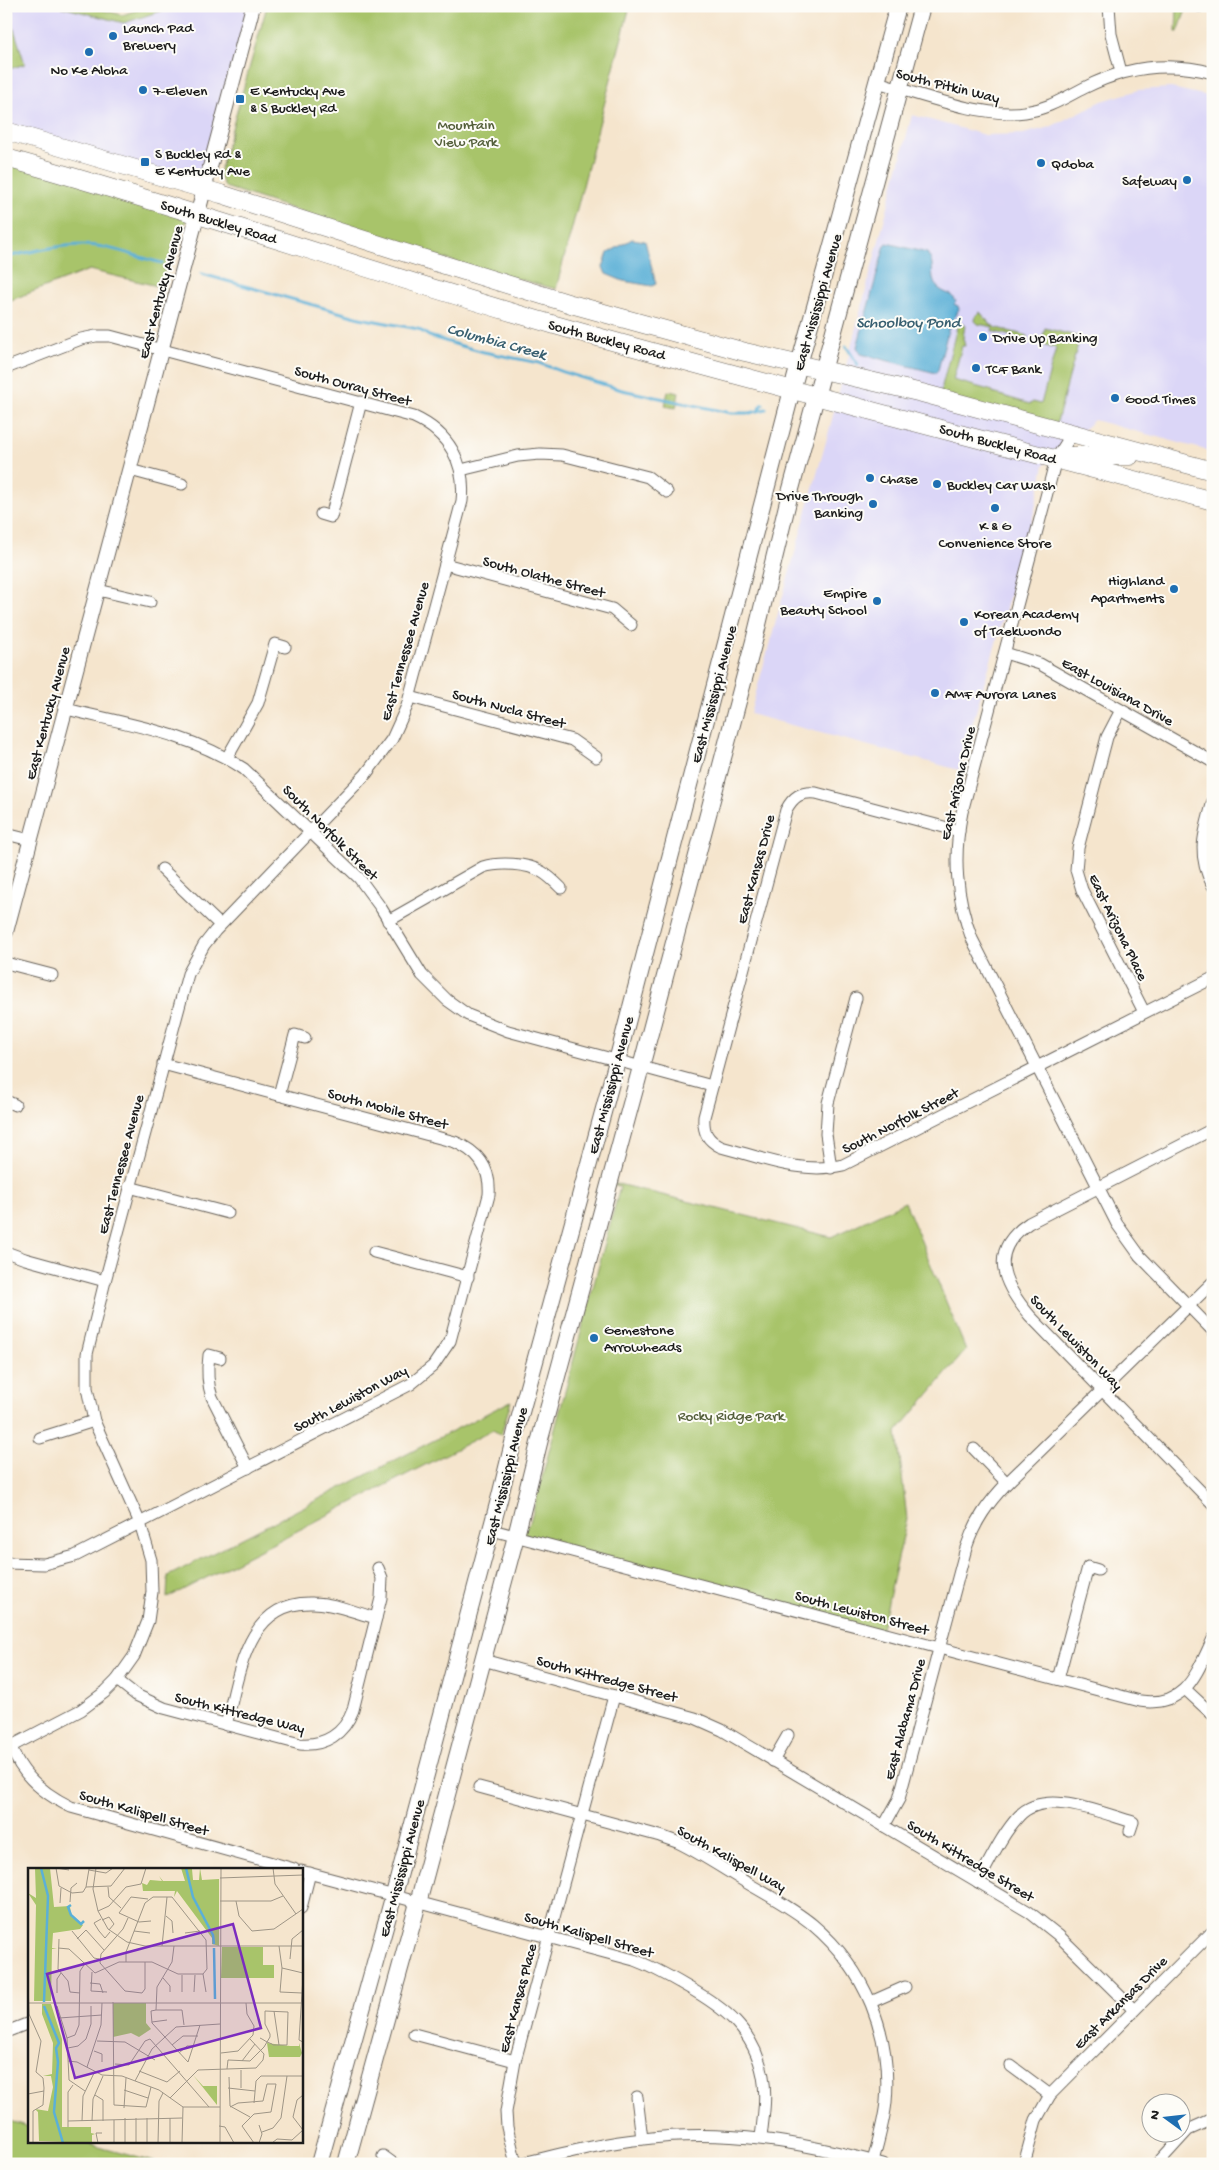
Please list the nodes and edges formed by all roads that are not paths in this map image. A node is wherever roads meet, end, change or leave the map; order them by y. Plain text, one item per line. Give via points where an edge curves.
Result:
1 (252, 6) edge
2 (898, 6) edge
3 (922, 6) edge
4 (1110, 6) edge
5 (1121, 72) junction
6 (1213, 73) edge
7 (877, 82) junction
8 (900, 88) junction
9 (6, 131) edge
10 (6, 158) edge
11 (204, 189) junction
12 (197, 213) junction
13 (162, 349) junction
14 (799, 365) junction
15 (6, 368) edge
16 (824, 370) junction
17 (792, 390) junction
18 (816, 397) junction
19 (361, 402) junction
20 (1064, 432) junction
21 (1157, 456) junction
22 (1056, 459) junction
23 (130, 470) junction
24 (461, 470) junction
25 (1213, 471) edge
26 (182, 484) dead end
27 (667, 492) dead end
28 (1213, 501) edge
29 (321, 514) dead end
30 (445, 564) junction
31 (98, 590) junction
32 (150, 602) dead end
33 (631, 625) dead end
34 (285, 647) dead end
35 (1005, 653) junction
36 (410, 697) junction
37 (66, 708) junction
38 (1121, 710) junction
39 (596, 757) dead end
40 (227, 758) junction
41 (1213, 762) edge
42 (1213, 801) edge
43 (958, 831) junction
44 (310, 832) junction
45 (6, 834) edge
46 (30, 840) junction
47 (162, 869) dead end
48 (1213, 886) edge
49 (561, 888) dead end
50 (388, 921) junction
51 (220, 925) junction
52 (6, 932) edge
53 (6, 963) edge
54 (52, 975) dead end
55 (1213, 978) edge
56 (856, 998) dead end
57 (1144, 1012) junction
58 (305, 1038) dead end
59 (617, 1060) junction
60 (162, 1064) junction
61 (641, 1067) junction
62 (1037, 1067) junction
63 (712, 1086) junction
64 (279, 1095) junction
65 (1213, 1129) edge
66 (483, 1163) joint
67 (831, 1168) junction
68 (130, 1187) junction
69 (1098, 1187) junction
70 (228, 1213) dead end
71 (6, 1252) edge
72 (374, 1252) dead end
73 (468, 1277) junction
74 (104, 1281) junction
75 (1213, 1282) edge
76 (1188, 1306) junction
77 (1213, 1331) edge
78 (220, 1358) dead end
79 (1102, 1390) junction
80 (94, 1421) junction
81 (40, 1438) dead end
82 (974, 1449) dead end
83 (248, 1468) junction
84 (1007, 1483) junction
85 (1213, 1504) edge
86 (140, 1523) junction
87 (492, 1530) junction
88 (516, 1536) junction
89 (6, 1563) edge
90 (378, 1568) dead end
91 (1098, 1570) dead end
92 (376, 1618) junction
93 (1213, 1639) edge
94 (939, 1648) junction
95 (483, 1660) junction
96 (117, 1680) junction
97 (1058, 1680) junction
98 (1185, 1689) junction
99 (614, 1696) junction
100 (1213, 1716) edge
101 (226, 1725) junction
102 (788, 1735) dead end
103 (8, 1748) edge
104 (773, 1761) junction
105 (479, 1787) dead end
106 (582, 1815) junction
107 (884, 1826) junction
108 (1130, 1831) dead end
109 (290, 1868) edge
110 (306, 1872) edge
111 (978, 1882) junction
112 (394, 1896) junction
113 (302, 1901) edge
114 (418, 1903) junction
115 (1211, 1937) edge
116 (549, 1938) junction
117 (905, 1987) dead end
118 (871, 2002) junction
119 (1134, 2010) junction
120 (28, 2023) edge
121 (6, 2032) edge
122 (414, 2034) dead end
123 (515, 2061) junction
124 (1012, 2066) dead end
125 (1050, 2095) junction
126 (637, 2096) dead end
127 (1213, 2119) edge
128 (761, 2138) junction
129 (642, 2139) junction
130 (382, 2156) dead end
131 (878, 2162) edge
132 (319, 2164) edge
133 (346, 2164) edge
134 (394, 2164) edge
135 (516, 2164) edge
136 (520, 2164) edge
137 (1024, 2164) edge
138 (1157, 2164) edge

1 - 11 street, East Kentucky Avenue
2 - 7 main road, East Mississippi Avenue
3 - 8 main road, East Mississippi Avenue
4 - 5 street via 1111,34
5 - 6 street, South Pitkin Way via 1171,66
5 - 8 street, South Pitkin Way via 1102,78 1046,108 1026,112 991,112
7 - 8 street, South Pitkin Way
7 - 14 main road, East Mississippi Avenue
8 - 16 main road, East Mississippi Avenue
9 - 11 main road, South Buckley Road
10 - 12 main road, South Buckley Road
11 - 12 street, East Kentucky Avenue
11 - 14 main road, South Buckley Road via 571,304
12 - 13 street, East Kentucky Avenue
12 - 17 main road, South Buckley Road via 536,319
13 - 15 street, South Ouray Street via 116,337 96,336
13 - 19 street, South Ouray Street
13 - 23 street, East Kentucky Avenue
14 - 16 main road, South Buckley Road
14 - 17 main road, East Mississippi Avenue
16 - 18 main road, East Mississippi Avenue
16 - 20 main road, South Buckley Road
17 - 18 main road, South Buckley Road
17 - 59 main road, East Mississippi Avenue
18 - 22 main road, South Buckley Road
18 - 61 main road, East Mississippi Avenue
19 - 24 street, South Ouray Street via 425,422 444,437
19 - 29 street via 331,516
20 - 21 main road, South Buckley Road
20 - 22 street, East Arizona Drive
20 - 22 street, East Arizona Drive
21 - 22 main road via 1072,455
21 - 25 main road, South Buckley Road
22 - 28 main road, South Buckley Road
22 - 35 street, East Arizona Drive
23 - 26 street
23 - 31 street, East Kentucky Avenue
24 - 27 street via 518,456 562,455 648,477
24 - 30 street, East Tennessee Avenue via 462,501
30 - 33 street, South Olathe Street via 612,610
30 - 36 street, East Tennessee Avenue
31 - 32 street
31 - 37 street, East Kentucky Avenue
34 - 40 street via 275,644 258,703
35 - 38 street, East Louisiana Drive via 1040,664
35 - 43 street, East Arizona Drive
36 - 39 street, South Nucla Street via 572,740
36 - 44 street, East Tennessee Avenue via 401,723 382,755
37 - 40 street, South Norfolk Street via 188,740
37 - 46 street, East Kentucky Avenue
38 - 41 street, East Louisiana Drive
38 - 57 street, East Arizona Place via 1107,738 1078,848 1076,870 1082,890
40 - 44 street, South Norfolk Street via 261,784
42 - 48 street via 1202,854
43 - 62 street, East Arizona Drive via 957,881 965,921
43 - 63 street, East Kansas Drive via 816,793 804,792 790,801
44 - 50 street, South Norfolk Street via 359,878
44 - 51 street, East Tennessee Avenue
45 - 46 street
46 - 52 street, East Kentucky Avenue
47 - 51 street
49 - 50 street via 541,871 505,863 492,864
50 - 59 street, South Norfolk Street via 422,976 446,1000 468,1015 508,1031
51 - 60 street, East Tennessee Avenue via 188,974
53 - 54 street
55 - 57 street
56 - 67 street via 828,1103 826,1134
57 - 62 street
58 - 64 street via 295,1035
59 - 61 street, South Norfolk Street
59 - 87 main road, East Mississippi Avenue
60 - 64 street, South Mobile Street
60 - 68 street, East Tennessee Avenue
61 - 63 street, South Norfolk Street
61 - 88 main road, East Mississippi Avenue
62 - 67 street, South Norfolk Street via 855,1160
62 - 69 street, East Arizona Drive
63 - 67 street, South Norfolk Street via 703,1127 714,1143 809,1169
64 - 66 street, South Mobile Street via 455,1142 466,1146
65 - 69 street, South Lewiston Way
66 - 73 street, South Lewiston Way via 488,1175 489,1195
68 - 70 street
68 - 74 street, East Tennessee Avenue
69 - 76 street, East Arizona Drive via 1128,1241
69 - 79 street, South Lewiston Way via 1018,1230 1006,1248 1003,1267 1005,1280 1017,1302
71 - 74 street
72 - 73 street
73 - 83 street, South Lewiston Way via 450,1341 423,1376
74 - 80 street, East Tennessee Avenue via 87,1354 87,1388
75 - 76 street, East Alabama Drive
76 - 77 street, East Arizona Drive
76 - 79 street, East Alabama Drive
78 - 83 street via 209,1355 209,1387
79 - 84 street, East Alabama Drive
79 - 85 street, South Lewiston Way
80 - 81 street
80 - 86 street, East Tennessee Avenue
82 - 84 street
83 - 86 street, South Lewiston Way
84 - 94 street, East Alabama Drive via 989,1502 972,1530
86 - 89 street via 63,1560 31,1565
86 - 96 street, East Tennessee Avenue via 153,1575 151,1606 141,1643
87 - 88 street, South Lewiston Street
87 - 112 main road, East Mississippi Avenue
88 - 94 street, South Lewiston Street
88 - 95 main road, East Mississippi Avenue
90 - 92 street, South Kittredge Way via 382,1587
91 - 97 street via 1088,1567
92 - 101 street via 313,1603 286,1607 268,1617 248,1645
92 - 101 street, South Kittredge Way via 350,1716 330,1738 309,1745 300,1744
93 - 98 street
94 - 97 street, South Lewiston Street
94 - 107 street, East Alabama Drive via 899,1799
95 - 99 street, South Kittredge Street
95 - 114 main road, East Mississippi Avenue
96 - 101 street, South Kittredge Way via 148,1702
96 - 103 street, East Tennessee Avenue via 81,1710
97 - 98 street, South Lewiston Street via 1152,1703 1173,1698
98 - 100 street
99 - 104 street, South Kittredge Street via 709,1724
99 - 106 street, East Kansas Place
102 - 104 street
103 - 109 street, South Kalispell Street via 44,1792 71,1807
104 - 107 street, South Kittredge Street
105 - 106 street, South Kalispell Way
106 - 116 street, East Kansas Place
106 - 118 street, South Kalispell Way via 677,1842 795,1911 841,1953
107 - 111 street, South Kittredge Street
108 - 111 street via 1133,1822 1056,1802 1032,1801 1012,1825
110 - 112 street, South Kalispell Street
110 - 113 street
111 - 119 street, South Kittredge Street via 1046,1924
112 - 114 street, South Kalispell Street
112 - 132 main road, East Mississippi Avenue
114 - 116 street, South Kalispell Street
114 - 133 main road, East Mississippi Avenue
115 - 119 street, East Arkansas Drive
116 - 123 street, East Kansas Place
116 - 128 street, South Kalispell Street via 651,1966 731,2016 752,2045 763,2077 765,2094
117 - 118 street
118 - 131 street, South Kalispell Way via 883,2040 887,2082
119 - 125 street, East Arkansas Drive
120 - 121 street
122 - 123 street
123 - 135 street, East Kansas Place via 506,2112
124 - 125 street
125 - 137 street, East Arkansas Drive via 1036,2120
126 - 129 street
127 - 138 street via 1188,2130
128 - 129 street via 697,2135
128 - 131 street
129 - 136 street
130 - 134 street

